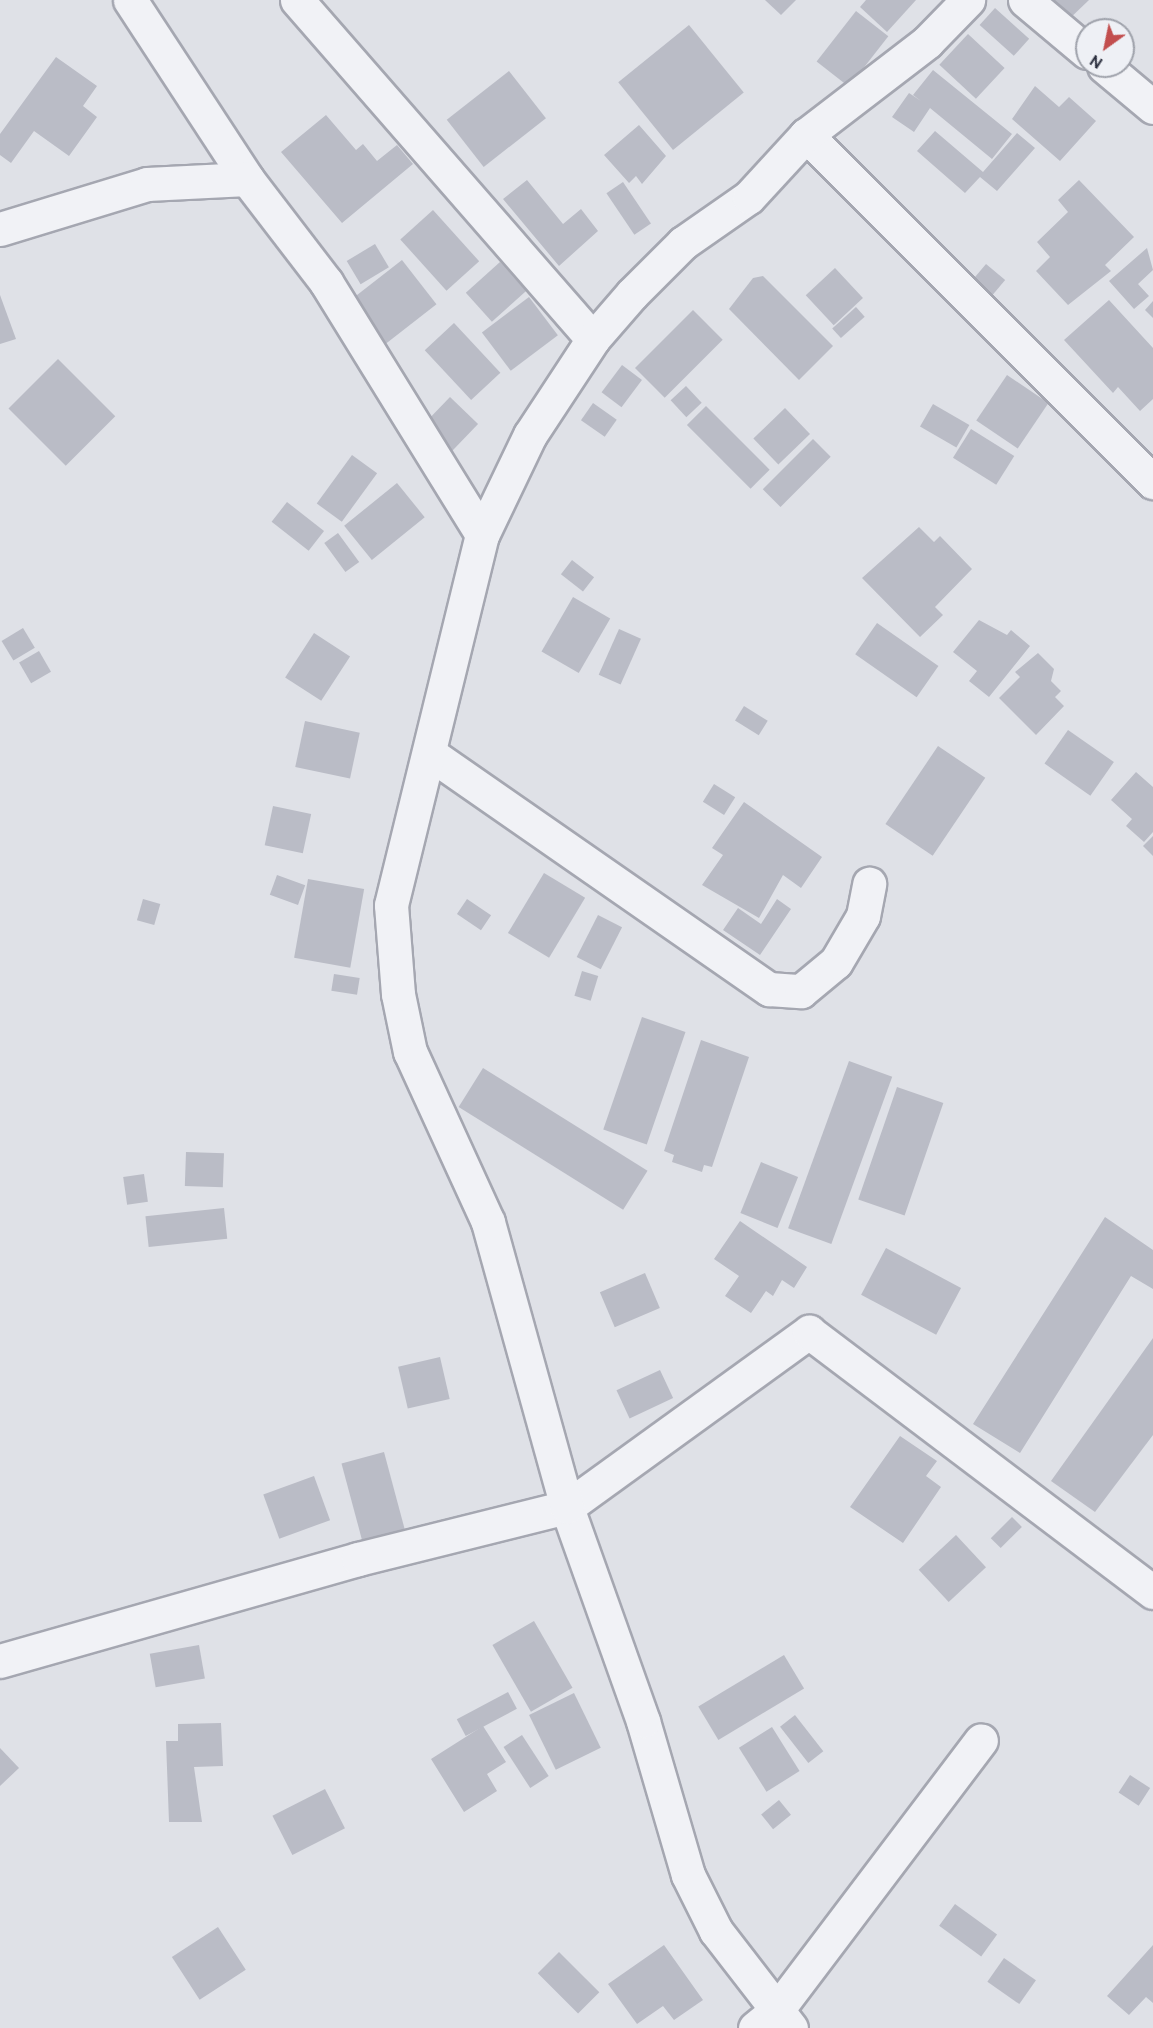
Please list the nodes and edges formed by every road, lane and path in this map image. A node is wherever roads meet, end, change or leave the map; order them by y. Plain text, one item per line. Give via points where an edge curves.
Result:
1 (130, 0) edge
2 (297, 0) edge
3 (968, 0) edge
4 (1025, 0) edge
5 (1075, 42) edge
6 (1118, 78) edge
7 (1153, 107) edge
8 (806, 135) junction
9 (247, 179) junction
10 (0, 229) edge
11 (593, 339) junction
12 (1153, 482) edge
13 (482, 535) junction
14 (429, 753) junction
15 (869, 884) dead end
16 (567, 1507) junction
17 (1153, 1592) edge
18 (0, 1661) edge
19 (981, 1740) dead end
20 (774, 2022) edge

1 - 9 street
2 - 11 street
3 - 8 street via 927,42
4 - 5 street
6 - 7 street
8 - 11 street via 749,197 684,243
8 - 12 street
9 - 10 street via 147,184
9 - 13 street via 326,282
11 - 13 street via 530,435
13 - 14 street
14 - 15 street via 769,990 801,991 836,962 863,916
14 - 16 street via 391,905 398,994 410,1052 488,1222
16 - 17 street via 809,1332
16 - 18 street via 358,1559
16 - 20 street via 643,1721 688,1875 716,1931
19 - 20 street

